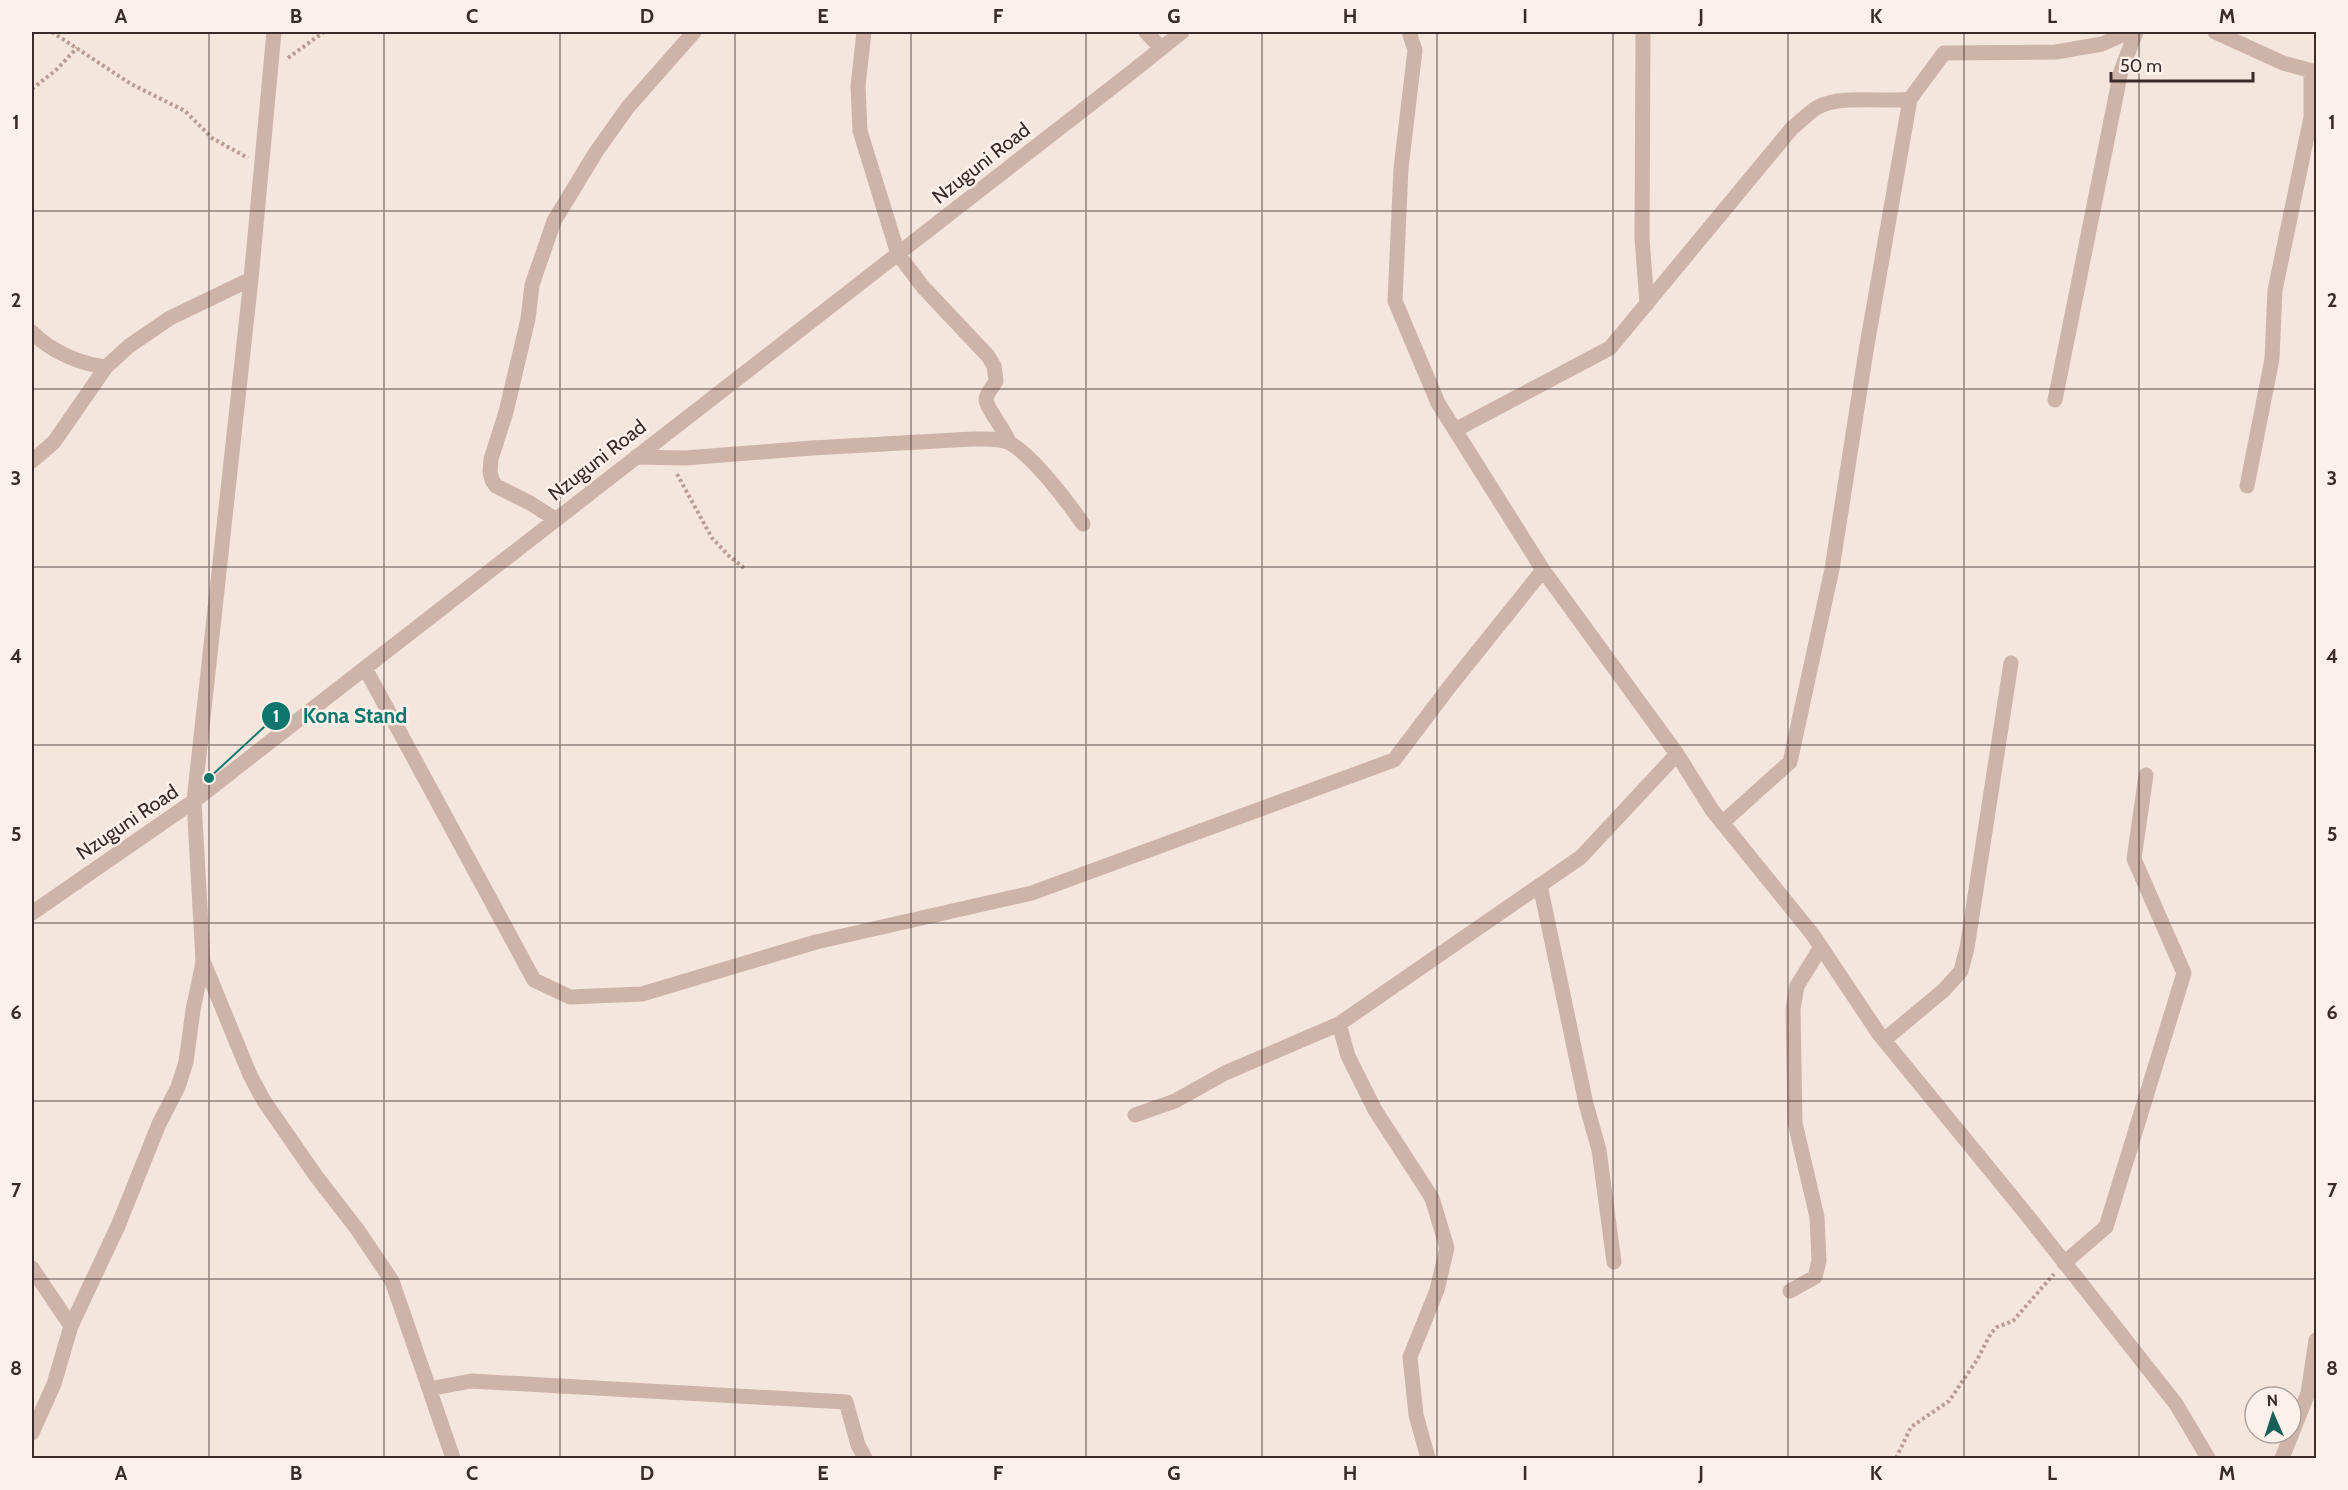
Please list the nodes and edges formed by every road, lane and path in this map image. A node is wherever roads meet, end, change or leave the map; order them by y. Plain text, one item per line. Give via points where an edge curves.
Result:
1 (52, 32) edge
2 (274, 32) edge
3 (324, 32) edge
4 (694, 32) edge
5 (864, 32) edge
6 (1146, 32) edge
7 (1182, 32) edge
8 (1409, 32) edge
9 (1643, 32) edge
10 (2129, 32) edge
11 (2136, 32) edge
12 (2215, 32) edge
13 (76, 48) junction
14 (1161, 48) junction
15 (270, 71) junction
16 (2314, 71) edge
17 (32, 89) edge
18 (1910, 99) junction
19 (262, 165) junction
20 (898, 254) junction
21 (251, 279) junction
22 (1647, 304) junction
23 (32, 332) edge
24 (106, 367) junction
25 (2055, 400) dead end
26 (1455, 430) junction
27 (1009, 442) junction
28 (636, 457) junction
29 (667, 458) junction
30 (32, 461) edge
31 (2247, 486) dead end
32 (555, 519) junction
33 (1083, 524) dead end
34 (744, 568) dead end
35 (1543, 570) junction
36 (2011, 663) dead end
37 (365, 668) junction
38 (1677, 754) junction
39 (2146, 775) dead end
40 (194, 801) junction
41 (1722, 823) junction
42 (1540, 885) junction
43 (32, 913) edge
44 (1821, 947) junction
45 (203, 961) junction
46 (1339, 1024) junction
47 (1884, 1040) junction
48 (1135, 1115) dead end
49 (1614, 1262) dead end
50 (2064, 1263) junction
51 (32, 1268) edge
52 (1790, 1291) dead end
53 (71, 1326) junction
54 (2316, 1340) edge
55 (429, 1389) junction
56 (32, 1433) edge
57 (453, 1458) edge
58 (865, 1458) edge
59 (1428, 1458) edge
60 (1896, 1458) edge
61 (2208, 1458) edge
62 (2282, 1458) edge

1 - 13 path
2 - 15 street
3 - 15 path
4 - 32 street via 628,107 596,152 554,221 532,285 528,319 490,472 496,486
5 - 20 street via 858,86 860,131
6 - 14 street
7 - 14 street, Nzuguni Road
8 - 26 street via 1415,50 1401,168 1395,301 1438,403
9 - 22 street via 1641,238
10 - 18 street via 2102,44 2056,51 1944,53
11 - 25 street via 2121,71
12 - 16 street via 2283,63
13 - 17 path
13 - 19 path via 131,84 185,111 212,138
14 - 20 street, Nzuguni Road
15 - 19 street
16 - 31 street via 2311,117 2274,290 2272,360
18 - 22 street via 1838,101 1818,107 1792,128
18 - 41 street via 1832,569 1790,762
19 - 21 street
20 - 27 street via 994,366 996,381 986,401
20 - 28 street, Nzuguni Road
21 - 24 street via 170,318
21 - 40 street
22 - 26 street via 1610,348
23 - 24 street via 73,358
24 - 30 street via 54,442
26 - 35 street
27 - 29 street via 973,439
27 - 33 street via 1038,468
28 - 29 street
28 - 32 street, Nzuguni Road
29 - 34 path via 712,538
32 - 37 street, Nzuguni Road
35 - 37 street via 1394,760 1032,893 816,942 642,994 570,997 534,980
35 - 38 street
36 - 47 street via 1961,971
37 - 40 street, Nzuguni Road
38 - 41 street
38 - 42 street via 1581,857
39 - 50 street via 2134,859 2184,973 2106,1227
40 - 43 street, Nzuguni Road
40 - 45 street
41 - 44 street
42 - 46 street
42 - 49 street via 1599,1150
44 - 47 street
44 - 52 street via 1797,986 1793,1009 1796,1123 1817,1217 1819,1261 1815,1277
45 - 53 street via 178,1087
45 - 55 street via 264,1101 392,1281
46 - 48 street via 1225,1073 1175,1101
46 - 59 street via 1348,1056 1375,1110 1432,1198 1447,1248 1437,1290 1410,1357 1416,1415
47 - 50 street
50 - 60 path via 2013,1321 1991,1333 1949,1401 1911,1427
50 - 61 street via 2176,1404
51 - 53 street
53 - 56 street via 54,1384
54 - 62 street via 2308,1393
55 - 57 street
55 - 58 street via 471,1381 846,1402

